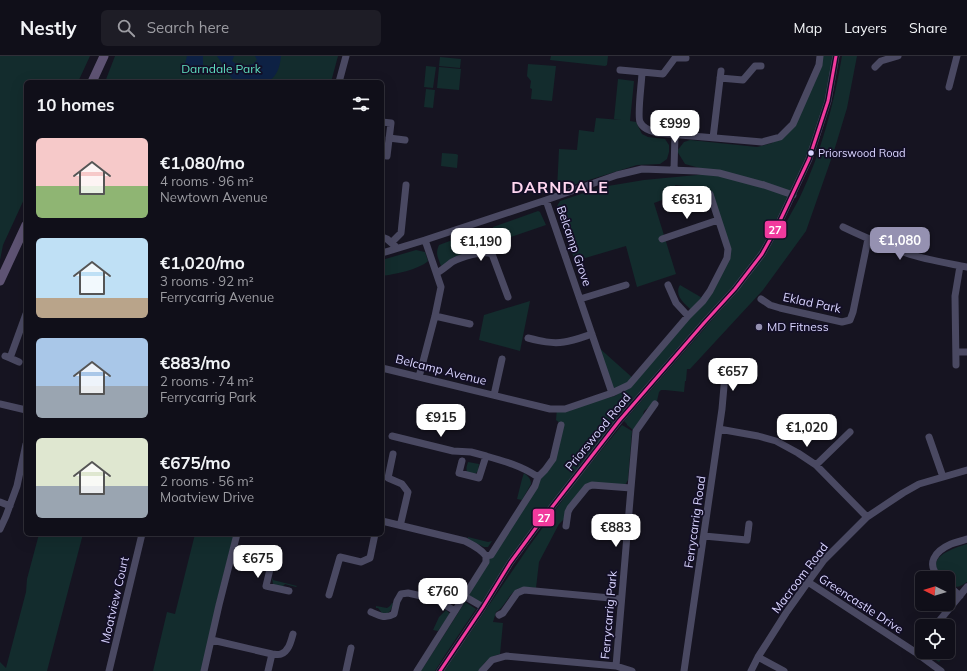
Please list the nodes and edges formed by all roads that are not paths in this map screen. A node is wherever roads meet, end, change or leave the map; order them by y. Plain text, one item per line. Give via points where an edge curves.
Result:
1 (104, 56) edge
2 (346, 56) edge
3 (820, 56) edge
4 (836, 56) edge
5 (898, 56) edge
6 (957, 56) edge
7 (686, 58) dead end
8 (761, 66) dead end
9 (875, 67) dead end
10 (620, 70) dead end
11 (642, 72) junction
12 (93, 80) edge
13 (340, 80) edge
14 (949, 87) dead end
15 (384, 122) edge
16 (675, 134) junction
17 (389, 138) junction
18 (714, 138) junction
19 (405, 140) dead end
20 (384, 155) edge
21 (674, 170) junction
22 (406, 185) dead end
23 (710, 194) dead end
24 (793, 195) junction
25 (546, 200) junction
26 (718, 220) junction
27 (843, 227) dead end
28 (24, 231) edge
29 (384, 238) edge
30 (662, 239) dead end
31 (868, 239) junction
32 (425, 240) junction
33 (392, 242) junction
34 (397, 249) junction
35 (384, 252) edge
36 (964, 266) edge
37 (437, 273) junction
38 (0, 280) edge
39 (626, 285) dead end
40 (668, 286) dead end
41 (508, 297) dead end
42 (580, 299) junction
43 (761, 299) dead end
44 (435, 316) junction
45 (688, 316) junction
46 (24, 319) edge
47 (470, 324) dead end
48 (592, 334) junction
49 (528, 338) dead end
50 (956, 352) junction
51 (967, 352) edge
52 (502, 359) dead end
53 (19, 362) dead end
54 (956, 365) dead end
55 (384, 368) edge
56 (726, 375) dead end
57 (419, 376) junction
58 (612, 393) junction
59 (494, 395) junction
60 (0, 404) edge
61 (655, 404) dead end
62 (24, 410) edge
63 (561, 425) dead end
64 (719, 429) junction
65 (850, 432) dead end
66 (392, 436) dead end
67 (929, 437) dead end
68 (24, 453) edge
69 (393, 454) dead end
70 (486, 456) junction
71 (462, 461) dead end
72 (816, 465) junction
73 (967, 470) edge
74 (943, 477) junction
75 (538, 478) junction
76 (631, 488) junction
77 (0, 502) edge
78 (10, 506) junction
79 (866, 517) junction
80 (384, 521) edge
81 (749, 524) dead end
82 (399, 525) junction
83 (566, 526) dead end
84 (0, 529) edge
85 (142, 536) edge
86 (238, 536) edge
87 (375, 536) edge
88 (704, 536) junction
89 (967, 539) edge
90 (234, 550) junction
91 (486, 556) junction
92 (934, 571) edge
93 (808, 582) junction
94 (967, 587) edge
95 (955, 591) edge
96 (289, 592) dead end
97 (329, 595) dead end
98 (464, 596) junction
99 (960, 596) junction
100 (621, 599) junction
101 (483, 607) junction
102 (454, 611) junction
103 (370, 612) dead end
104 (499, 615) dead end
105 (941, 619) edge
106 (293, 634) dead end
107 (212, 640) junction
108 (351, 648) dead end
109 (915, 652) edge
110 (272, 654) junction
111 (758, 657) junction
112 (925, 659) edge
113 (616, 666) junction
114 (109, 671) edge
115 (204, 671) edge
116 (268, 671) edge
117 (346, 671) edge
118 (417, 671) edge
119 (440, 671) edge
120 (482, 671) edge
121 (632, 671) edge
122 (684, 671) edge
123 (751, 671) edge
124 (784, 671) edge
125 (941, 671) edge

1 - 12 main road
2 - 13 street
3 - 18 street via 819,65 792,124 780,137 762,142
4 - 24 street, Priorswood Road via 822,121
5 - 9 street via 881,61
6 - 14 street
7 - 11 street via 674,58 663,74
8 - 18 street via 755,66 743,80 720,74
10 - 11 street
11 - 16 street via 640,122 647,130
15 - 17 street via 391,123
16 - 18 street
16 - 21 street
17 - 19 street
17 - 20 street via 387,156
21 - 24 street via 719,173
21 - 25 street via 642,169 617,174
22 - 33 street via 401,232
23 - 26 street, Belcamp Avenue
24 - 101 street, Priorswood Road via 762,254 735,289 619,421 518,552
25 - 32 street
25 - 42 street, Belcamp Grove
26 - 30 street
26 - 45 street, Belcamp Avenue via 728,249 727,258 710,291
27 - 31 street
28 - 38 main road
29 - 33 street
31 - 36 street via 907,254
31 - 43 street, Eklad Park via 850,320 842,322 780,308
32 - 34 street
32 - 37 street
33 - 34 street
34 - 35 street
36 - 50 street via 955,296
37 - 41 street via 454,261 489,252
37 - 44 street via 441,286
39 - 42 street, Belcamp Grove
40 - 45 street via 676,303
42 - 48 street, Belcamp Grove
44 - 47 street
44 - 57 street
45 - 58 street, Belcamp Avenue via 629,385
46 - 53 street via 7,357
48 - 49 street via 564,342
48 - 58 street, Belcamp Grove
50 - 51 street
50 - 54 street
52 - 59 street, Belcamp Avenue
55 - 57 street, Belcamp Avenue
56 - 64 street, Ferrycarrig Road
57 - 59 street, Belcamp Avenue
58 - 59 street, Belcamp Avenue via 564,409 550,409
60 - 62 street
61 - 76 street, Ferrycarrig Park via 636,431
63 - 75 street via 553,459
64 - 72 street via 776,441
64 - 88 street, Ferrycarrig Road
65 - 72 street
66 - 70 street
67 - 74 street
68 - 78 street
69 - 82 street via 388,478 402,484 408,492
70 - 71 street via 479,478 459,473
70 - 75 street via 518,466
72 - 79 street
73 - 74 street, Macroom Road
74 - 79 street, Macroom Road via 919,484
75 - 91 street via 492,552
76 - 83 street via 592,485 588,487 570,508
76 - 100 street, Ferrycarrig Park
77 - 78 street
78 - 84 street
79 - 93 street, Macroom Road via 824,560
80 - 82 street
81 - 88 street via 747,540
82 - 91 street via 465,541
85 - 114 street, Moatview Court
86 - 90 street
87 - 97 street via 370,558 361,562 340,557
88 - 122 street, Ferrycarrig Road
89 - 92 street via 950,544 938,552 933,559
90 - 96 street via 267,558 271,565 266,586
90 - 107 street
91 - 98 street via 486,562
93 - 109 street, Greencastle Drive
93 - 111 street, Macroom Road
94 - 99 street
95 - 99 street
98 - 101 street
98 - 102 street
99 - 105 street
100 - 104 street via 524,590 517,593
100 - 113 street, Ferrycarrig Park
101 - 119 street, Priorswood Road
102 - 103 street via 435,599 408,593 401,594 394,614 389,617
102 - 118 street
106 - 110 street via 286,650 281,654
107 - 110 street
107 - 115 street
108 - 117 street
110 - 116 street
111 - 123 street, Macroom Road
111 - 124 street
112 - 125 street, Greencastle Drive
113 - 120 street via 506,656 492,660
113 - 121 street

